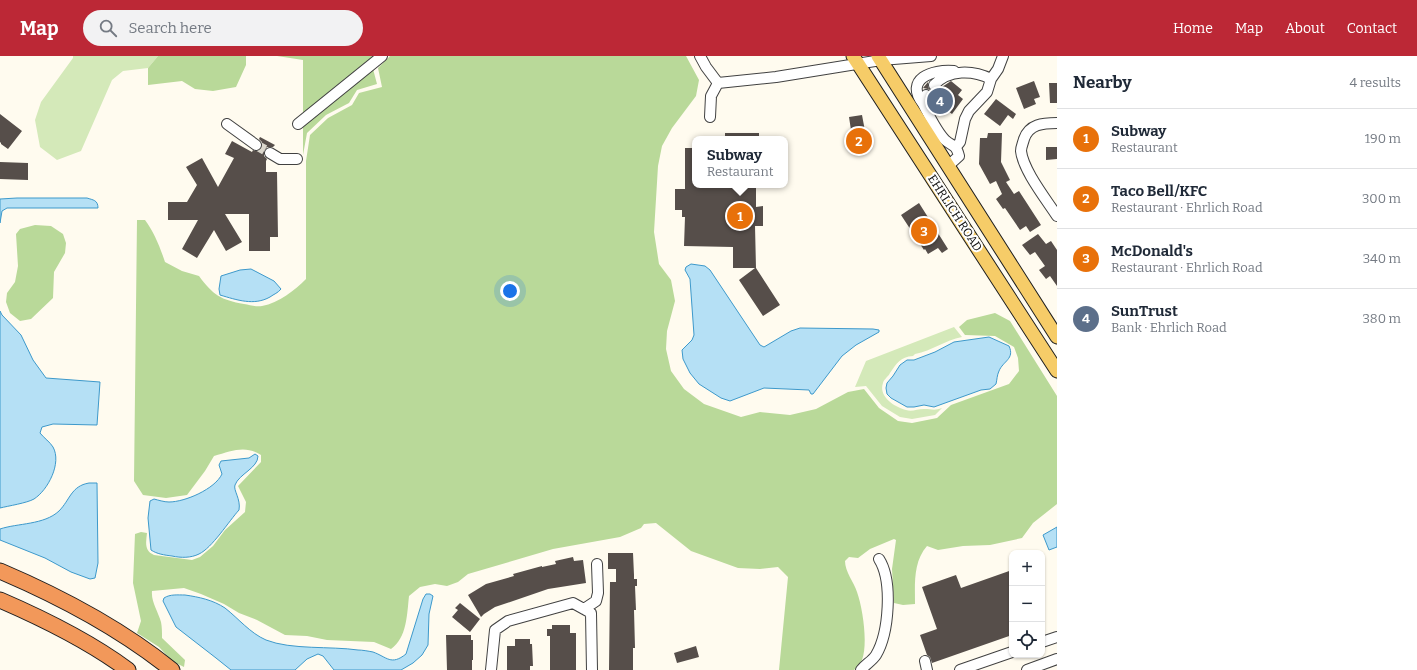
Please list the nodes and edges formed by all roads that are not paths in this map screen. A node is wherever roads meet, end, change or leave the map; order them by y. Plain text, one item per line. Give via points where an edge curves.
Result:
1 (382, 56) edge
2 (700, 56) edge
3 (931, 56) edge
4 (1003, 56) edge
5 (879, 58) edge
6 (855, 60) edge
7 (960, 72) junction
8 (991, 79) junction
9 (937, 82) dead end
10 (718, 83) junction
11 (710, 117) dead end
12 (1057, 123) edge
13 (227, 124) dead end
14 (298, 124) dead end
15 (256, 145) tunnel mouth
16 (956, 147) junction
17 (270, 153) tunnel mouth
18 (297, 159) dead end
19 (948, 166) junction
20 (1057, 216) edge
21 (1057, 337) edge
22 (1057, 371) edge
23 (880, 559) dead end
24 (597, 564) dead end
25 (0, 571) edge
26 (0, 581) edge
27 (0, 600) edge
28 (584, 609) junction
29 (0, 610) edge
30 (1057, 637) edge
31 (1045, 641) edge
32 (1009, 653) edge
33 (1057, 659) edge
34 (1044, 663) edge
35 (112, 670) edge
36 (128, 670) edge
37 (157, 670) edge
38 (172, 670) edge
39 (491, 670) edge
40 (592, 670) edge
41 (861, 670) edge
42 (960, 670) edge
43 (1027, 670) edge

1 - 14 street
2 - 10 street
3 - 5 street
4 - 8 street
5 - 6 street
5 - 19 main road, EHRLICH ROAD
6 - 10 street via 776,77
6 - 22 main road, EHRLICH ROAD
7 - 8 street via 981,74
7 - 9 street
7 - 16 street via 939,70 924,75 918,81 917,88 918,97 924,99 930,116 946,140
8 - 16 street via 987,92 969,111 960,142
10 - 11 street via 711,96
12 - 20 street via 1043,123 1033,127 1025,135 1021,149 1024,164
13 - 15 street
16 - 19 street via 959,156
17 - 18 street via 280,159
19 - 21 main road, EHRLICH ROAD
23 - 41 street via 887,578 886,626 876,653
24 - 28 street via 596,601
25 - 38 highway via 56,596 98,619
26 - 37 highway via 103,633
27 - 36 highway via 70,634
28 - 39 street via 573,603 508,621 495,630
28 - 40 street via 591,613
29 - 35 highway via 59,638
30 - 31 street
32 - 42 street
33 - 34 street
34 - 43 street

